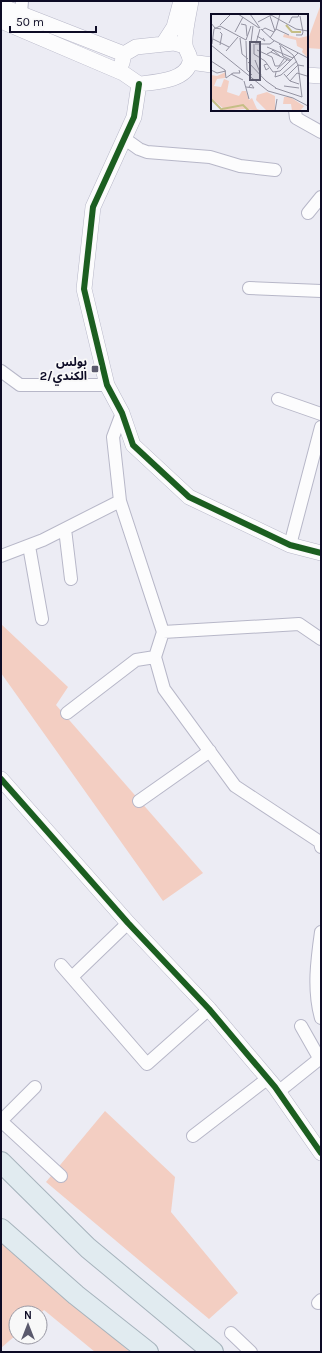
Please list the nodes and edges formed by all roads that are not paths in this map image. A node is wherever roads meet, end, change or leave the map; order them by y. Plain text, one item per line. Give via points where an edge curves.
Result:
1 (181, 1) edge
2 (191, 1) edge
3 (1, 6) edge
4 (22, 7) edge
5 (1, 21) edge
6 (163, 44) junction
7 (185, 46) junction
8 (124, 54) junction
9 (190, 62) junction
10 (211, 65) edge
11 (123, 73) junction
12 (308, 75) edge
13 (321, 76) edge
14 (139, 84) junction
15 (295, 111) edge
16 (321, 132) edge
17 (125, 139) junction
18 (275, 170) dead end
19 (321, 197) edge
20 (308, 213) dead end
21 (249, 288) dead end
22 (321, 291) edge
23 (1, 371) edge
24 (107, 385) junction
25 (278, 399) dead end
26 (122, 413) junction
27 (321, 414) edge
28 (321, 427) edge
29 (120, 501) junction
30 (65, 529) junction
31 (290, 545) junction
32 (29, 546) junction
33 (321, 553) edge
34 (1, 556) edge
35 (72, 579) dead end
36 (42, 619) dead end
37 (163, 632) junction
38 (321, 639) edge
39 (155, 657) junction
40 (66, 713) dead end
41 (210, 751) junction
42 (1, 779) edge
43 (139, 801) dead end
44 (321, 847) edge
45 (128, 923) junction
46 (321, 932) edge
47 (61, 965) dead end
48 (72, 977) junction
49 (209, 1009) junction
50 (321, 1018) edge
51 (300, 1026) dead end
52 (267, 1079) junction
53 (35, 1087) dead end
54 (278, 1092) junction
55 (1, 1121) edge
56 (193, 1136) dead end
57 (321, 1153) edge
58 (1, 1162) edge
59 (61, 1176) dead end
60 (1, 1229) edge
61 (231, 1333) dead end
62 (148, 1352) edge
63 (213, 1352) edge
64 (251, 1352) edge

1 - 6 street via 174,27
2 - 7 street
3 - 4 street
4 - 8 street
5 - 11 street
6 - 7 street
6 - 8 street via 136,47
7 - 9 street via 190,54
8 - 11 street
9 - 10 street
9 - 14 street via 181,74 171,79
11 - 14 street
12 - 13 street
14 - 17 street via 134,117
15 - 16 street via 296,118
17 - 18 street via 147,152 210,157 240,166
17 - 24 street via 93,207 84,289
19 - 20 street
21 - 22 street
23 - 24 street via 20,385
24 - 26 street
25 - 27 street
26 - 29 street via 113,437
26 - 31 street via 134,445 189,497
28 - 31 street
29 - 30 street
29 - 37 street
30 - 32 street
30 - 35 street
31 - 33 street
32 - 34 street
32 - 36 street
37 - 38 street via 299,624
37 - 39 street
39 - 40 street via 136,660
39 - 41 street via 164,689
41 - 43 street
41 - 44 street via 236,786 320,842
42 - 45 street
45 - 48 street
45 - 49 street
46 - 50 street via 317,958 317,1004
47 - 48 street
48 - 49 street via 147,1064
49 - 52 street
51 - 54 street via 318,1060
52 - 54 street
52 - 56 street
53 - 55 street
54 - 57 street
55 - 59 street
58 - 63 highway via 88,1248
60 - 62 highway via 76,1295
61 - 64 street

